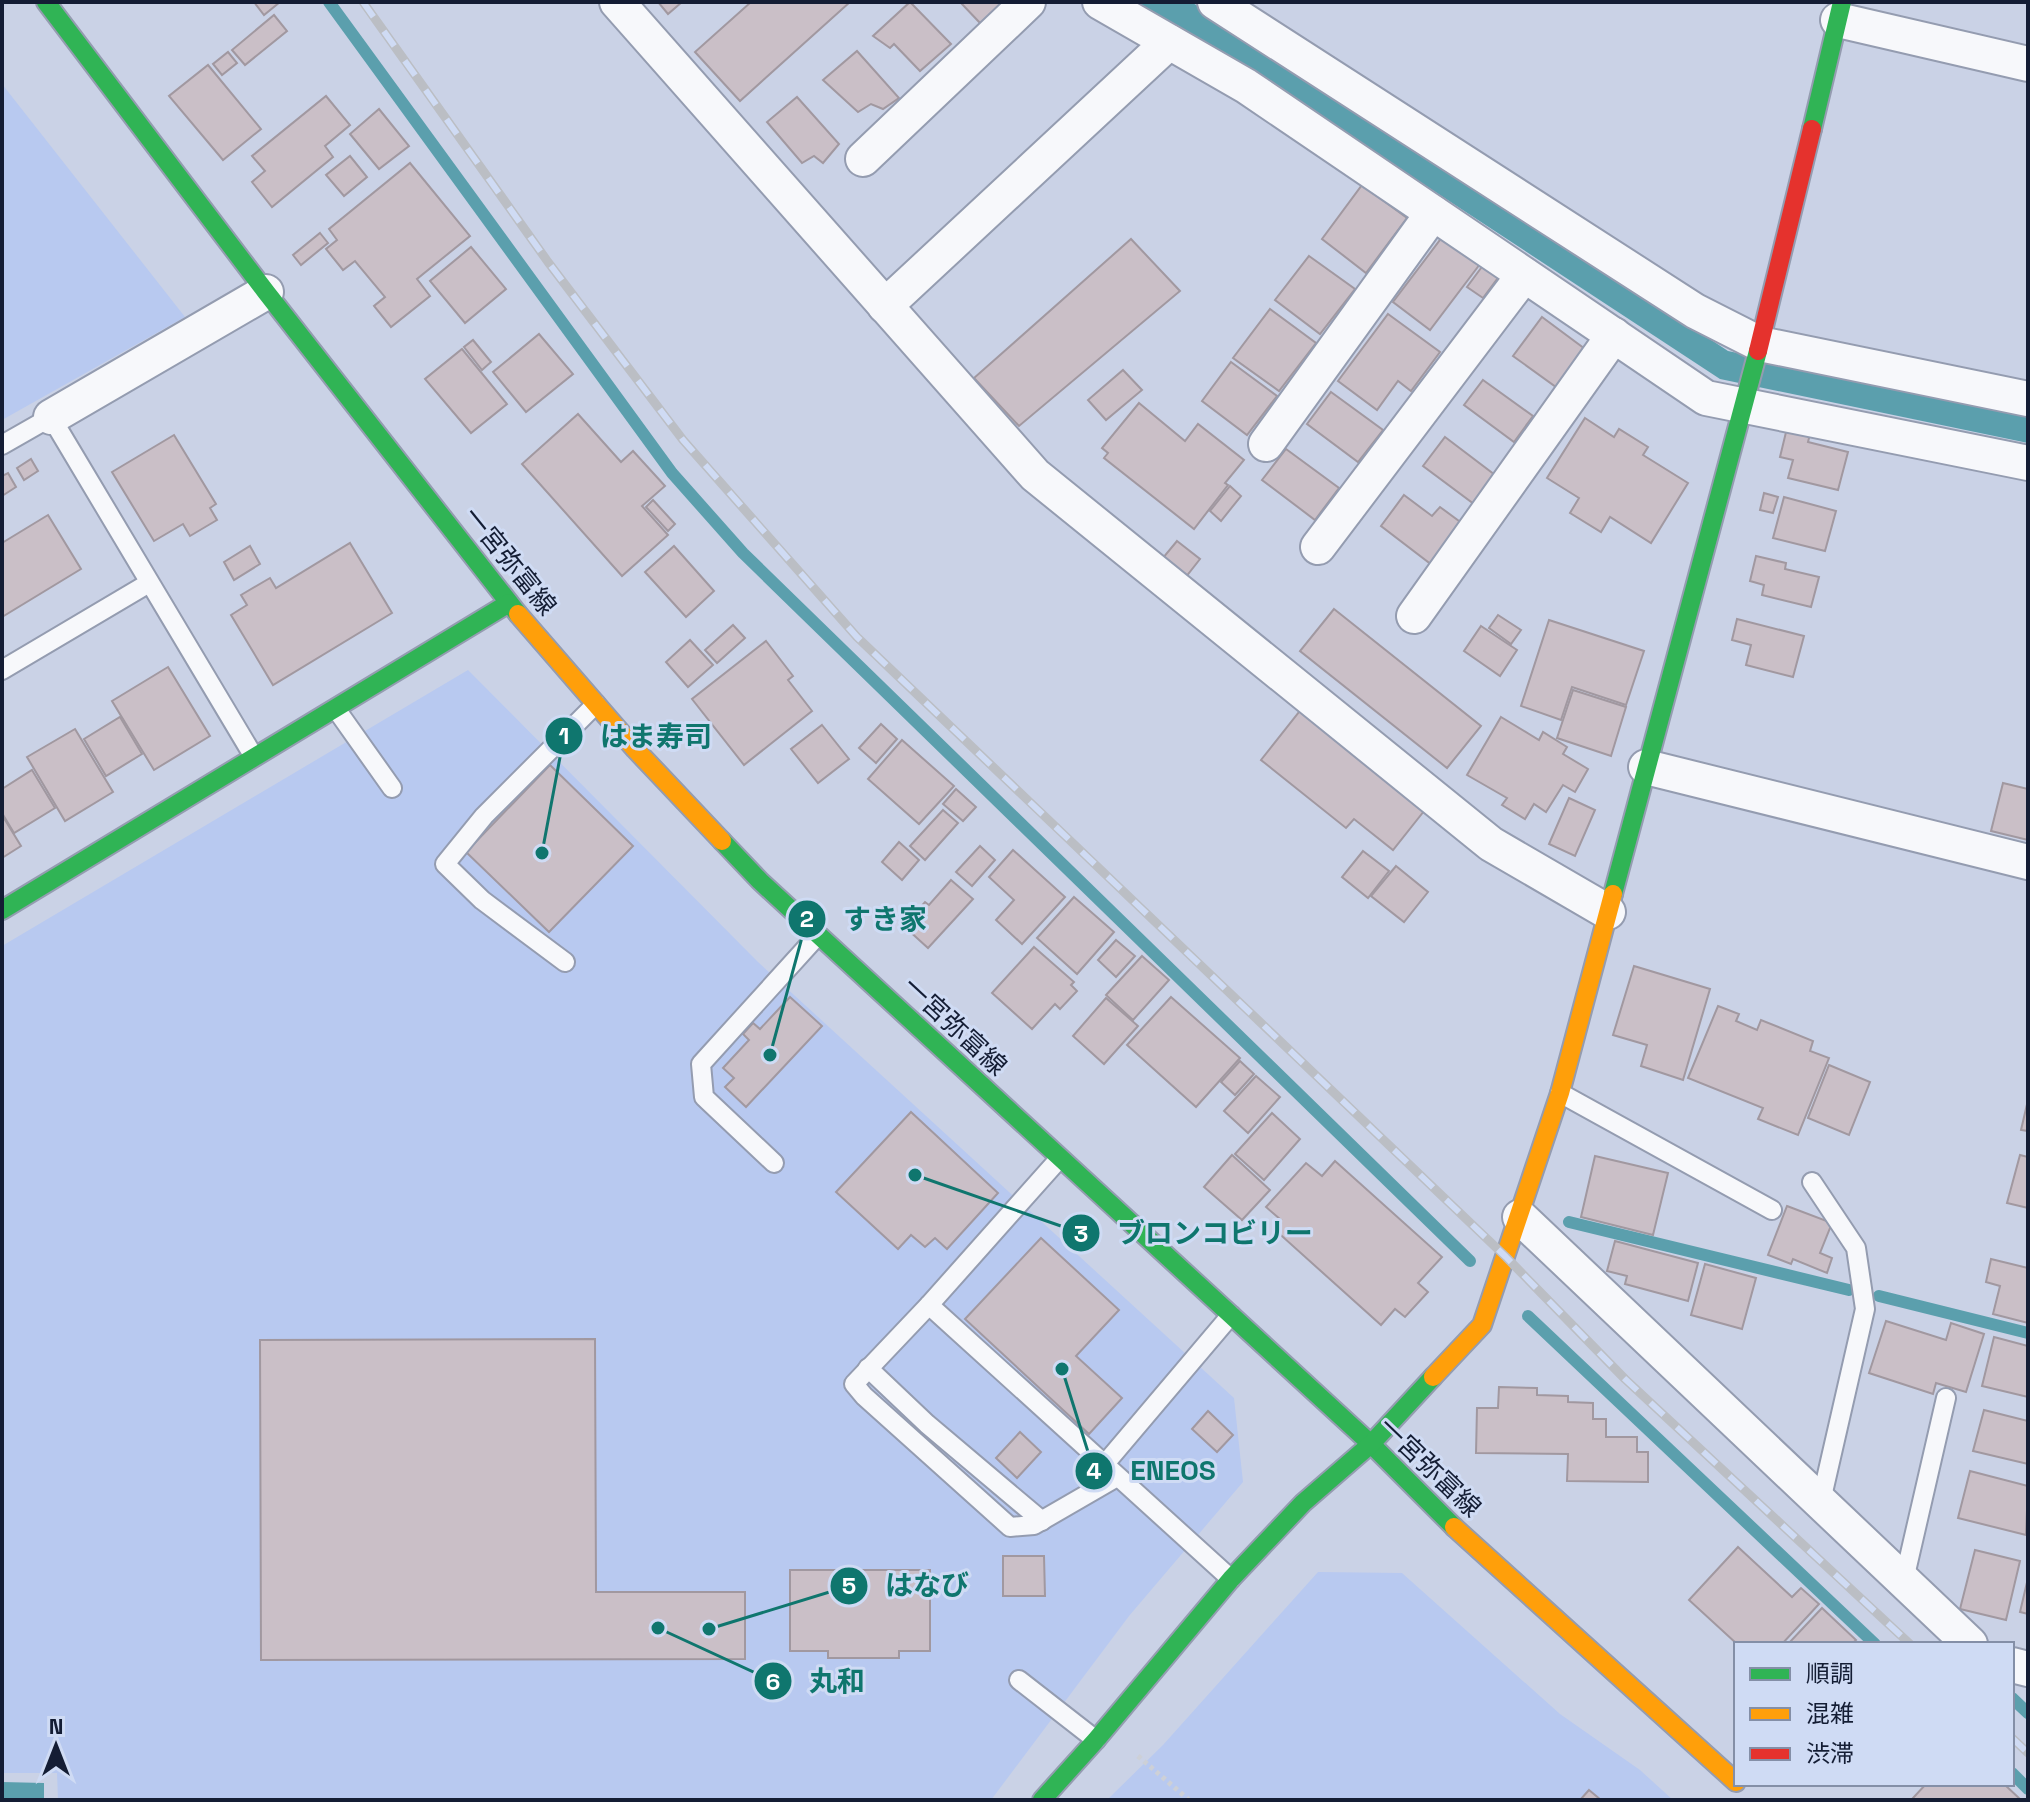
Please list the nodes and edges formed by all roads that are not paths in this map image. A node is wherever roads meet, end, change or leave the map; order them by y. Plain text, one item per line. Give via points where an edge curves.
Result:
1 (46, 2) edge
2 (617, 2) edge
3 (1028, 2) edge
4 (1100, 2) edge
5 (1215, 2) edge
6 (1840, 11) edge
7 (1169, 42) junction
8 (2028, 64) edge
9 (863, 159) dead end
10 (1433, 213) junction
11 (1524, 275) junction
12 (266, 292) junction
13 (885, 306) junction
14 (1614, 335) junction
15 (1759, 348) junction
16 (1746, 399) junction
17 (2028, 399) edge
18 (51, 417) junction
19 (1266, 444) dead end
20 (2, 445) edge
21 (2028, 463) edge
22 (1318, 547) dead end
23 (149, 583) junction
24 (509, 603) junction
25 (1414, 616) dead end
26 (2, 670) edge
27 (596, 704) junction
28 (335, 708) junction
29 (254, 757) junction
30 (1646, 767) junction
31 (392, 788) dead end
32 (2028, 862) edge
33 (2, 910) edge
34 (1608, 912) junction
35 (818, 935) junction
36 (565, 962) dead end
37 (1560, 1093) junction
38 (1059, 1159) junction
39 (774, 1163) dead end
40 (1812, 1182) dead end
41 (1772, 1210) dead end
42 (1520, 1217) junction
43 (929, 1305) junction
44 (1231, 1315) junction
45 (1946, 1398) dead end
46 (1371, 1444) junction
47 (1110, 1471) junction
48 (1821, 1501) junction
49 (1231, 1579) junction
50 (1904, 1580) junction
51 (1968, 1642) edge
52 (1019, 1680) dead end
53 (1096, 1740) junction
54 (1734, 1780) edge
55 (1042, 1800) edge

1 - 12 street, 一宮弥富線
2 - 13 street
3 - 9 street
4 - 7 street
5 - 15 street
6 - 8 street
6 - 15 street
7 - 10 street via 1246,86
7 - 13 street
10 - 11 street
10 - 19 street
11 - 14 street
11 - 22 street
12 - 18 street
12 - 24 street, 一宮弥富線
13 - 34 street via 1035,475 1491,844
14 - 16 street via 1706,398
14 - 25 street
15 - 16 street
15 - 17 street
16 - 21 street
16 - 30 street
18 - 20 lane
18 - 23 lane
23 - 26 lane
23 - 29 lane
24 - 27 street, 一宮弥富線
24 - 28 street
27 - 35 street, 一宮弥富線 via 760,881
27 - 36 lane via 484,816 445,864 482,900
28 - 29 street
28 - 31 lane
29 - 33 street
30 - 32 street
30 - 34 street
34 - 37 street
35 - 38 street, 一宮弥富線
35 - 39 lane via 701,1064 704,1097
37 - 41 lane
37 - 42 street
38 - 43 lane
38 - 44 street, 一宮弥富線
40 - 48 lane via 1856,1248 1865,1309
42 - 46 street via 1482,1325
42 - 48 street
43 - 47 lane
43 - 47 lane via 854,1384 864,1396 1010,1527 1042,1521
44 - 46 street, 一宮弥富線
44 - 47 lane
45 - 50 lane
46 - 49 street via 1303,1503
46 - 54 street, 一宮弥富線 via 1438,1512
47 - 49 lane
48 - 50 street
49 - 53 street
50 - 51 street
52 - 53 lane
53 - 55 street

